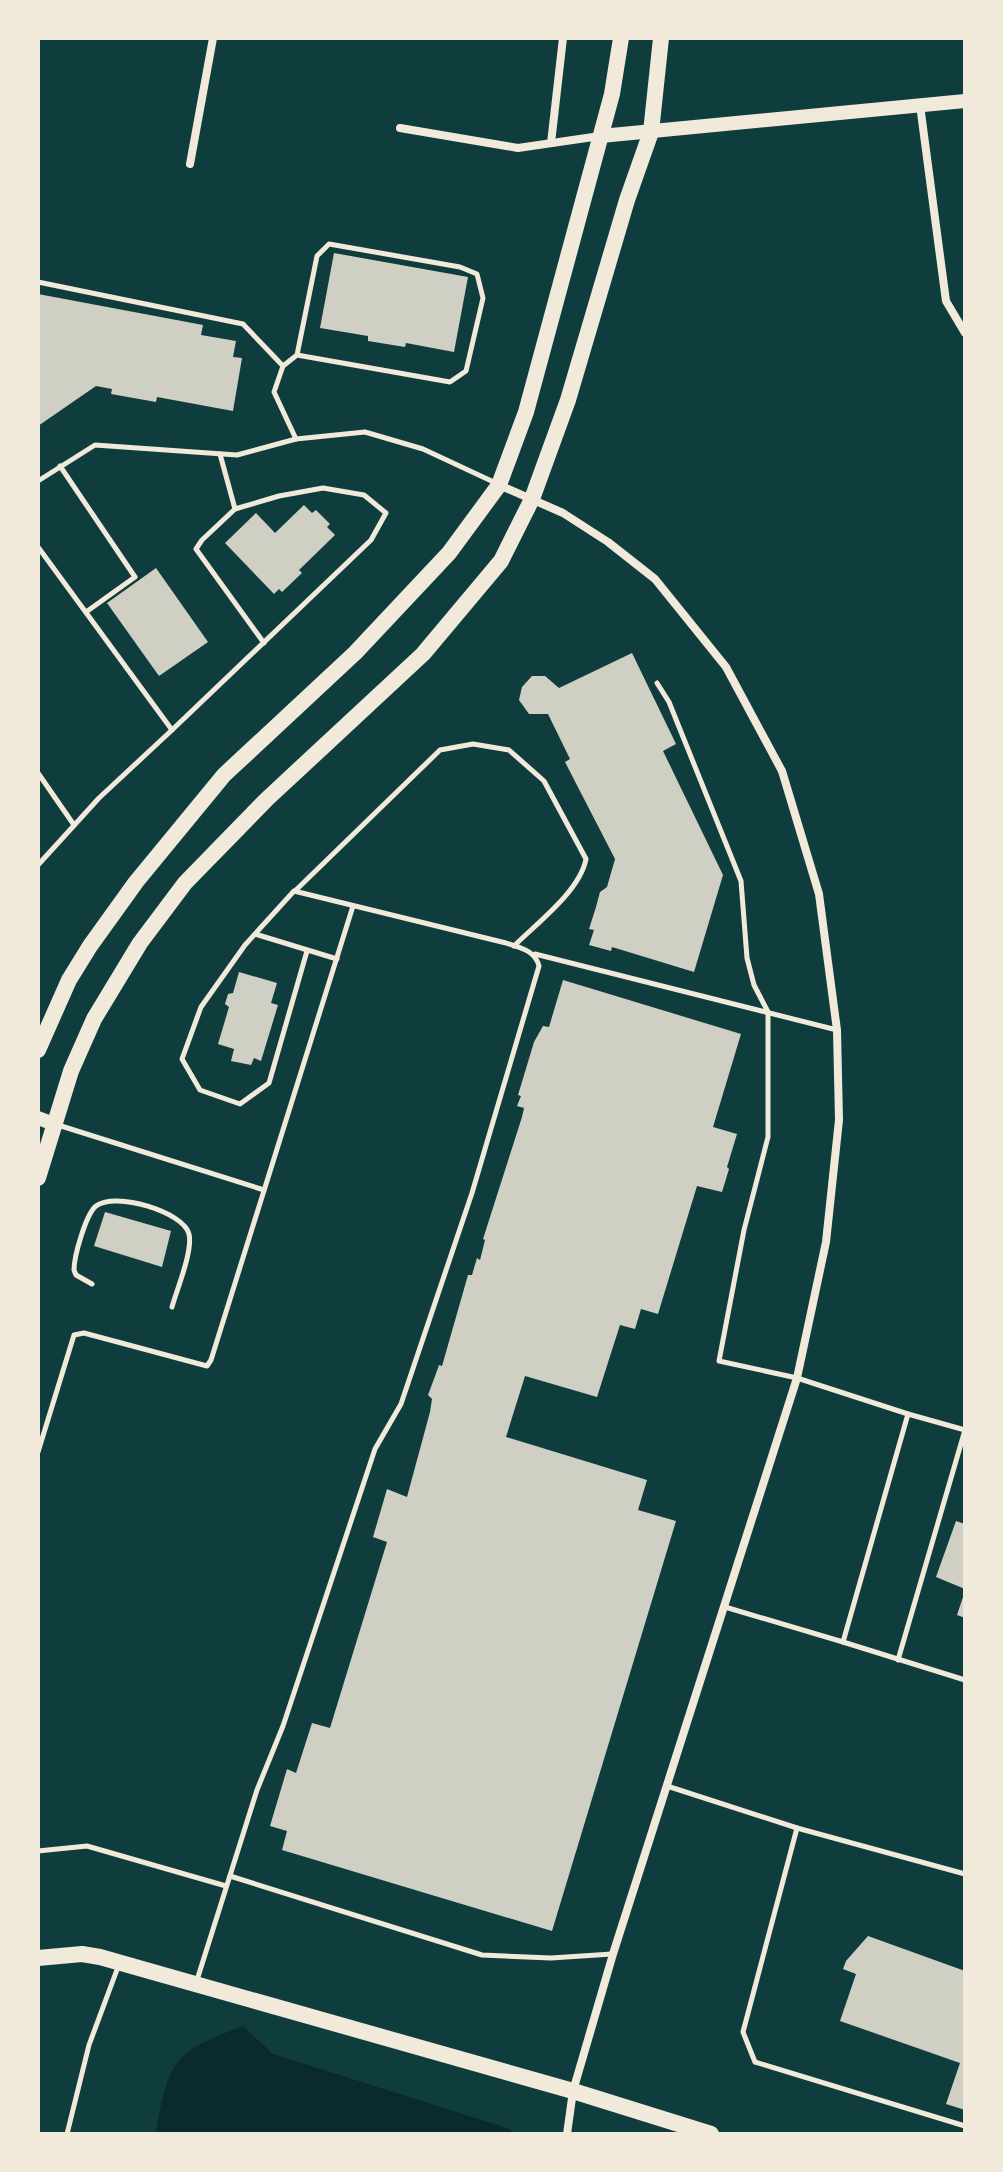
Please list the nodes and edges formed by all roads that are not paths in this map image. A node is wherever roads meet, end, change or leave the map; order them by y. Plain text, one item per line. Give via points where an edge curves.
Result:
1 (213, 38) edge
2 (563, 38) edge
3 (621, 38) edge
4 (661, 38) edge
5 (965, 101) edge
6 (920, 105) junction
7 (400, 128) dead end
8 (651, 132) junction
9 (601, 136) junction
10 (551, 143) junction
11 (190, 164) dead end
12 (38, 282) edge
13 (965, 333) edge
14 (297, 355) junction
15 (283, 366) junction
16 (296, 439) junction
17 (220, 454) junction
18 (60, 466) junction
19 (38, 481) edge
20 (499, 485) junction
21 (532, 499) junction
22 (235, 509) junction
23 (38, 547) edge
24 (85, 612) junction
25 (264, 643) junction
26 (657, 683) dead end
27 (172, 730) junction
28 (38, 773) edge
29 (74, 825) junction
30 (38, 865) edge
31 (294, 891) junction
32 (353, 906) junction
33 (255, 934) junction
34 (514, 946) junction
35 (307, 951) junction
36 (532, 953) junction
37 (337, 959) junction
38 (768, 1012) junction
39 (837, 1030) junction
40 (38, 1050) edge
41 (46, 1121) edge
42 (38, 1178) edge
43 (264, 1190) junction
44 (92, 1284) dead end
45 (172, 1307) dead end
46 (797, 1378) junction
47 (908, 1414) junction
48 (965, 1430) edge
49 (38, 1452) edge
50 (725, 1607) junction
51 (843, 1642) junction
52 (898, 1660) junction
53 (965, 1680) edge
54 (667, 1786) junction
55 (797, 1828) junction
56 (38, 1851) edge
57 (965, 1874) edge
58 (230, 1876) junction
59 (226, 1886) junction
60 (613, 1954) junction
61 (38, 1958) edge
62 (119, 1963) junction
63 (196, 1985) junction
64 (573, 2091) junction
65 (965, 2126) edge
66 (67, 2134) edge
67 (567, 2134) edge
68 (711, 2134) edge

1 - 11 street
2 - 10 street
3 - 9 main road
4 - 8 main road
5 - 6 street
6 - 8 street
6 - 13 street via 946,301
7 - 10 street via 518,148
8 - 9 street
8 - 21 main road
9 - 10 street
9 - 20 main road via 526,412
12 - 15 lane via 243,324
14 - 14 lane via 450,382 466,371 483,298 477,274 329,244 317,256
14 - 15 lane
15 - 16 lane via 274,392
16 - 17 lane via 237,455
16 - 20 lane via 365,432 423,449
17 - 18 lane via 95,445
17 - 22 lane
18 - 19 lane
18 - 24 lane via 135,577
20 - 21 street
20 - 40 main road via 449,553 355,653 224,775 136,882 69,980
21 - 39 street via 608,542 655,579 726,667 782,771 819,894
21 - 41 main road via 501,561 423,654 185,883 140,943 94,1019
22 - 25 lane via 196,549
22 - 25 lane via 323,488 364,495 386,513 371,540
23 - 24 lane
24 - 27 lane
25 - 27 lane
26 - 38 lane via 741,881 747,958
27 - 29 lane
28 - 29 lane
29 - 30 lane
31 - 32 lane
31 - 33 lane
31 - 34 lane via 440,750 473,744 509,750 544,781 586,859 569,892
32 - 34 lane
32 - 37 lane
33 - 35 lane
33 - 35 lane via 201,1007 182,1059 200,1090 240,1104 269,1083
34 - 36 lane
35 - 37 lane
36 - 38 lane
36 - 58 lane via 539,966 471,1196 401,1404 375,1449
37 - 43 lane
38 - 39 lane
38 - 46 lane via 768,1137 719,1361
39 - 46 street via 839,1120 826,1242
41 - 42 main road
41 - 43 lane
43 - 49 lane via 207,1366 84,1333 74,1335
44 - 45 lane via 74,1270 84,1231 96,1206 122,1199 176,1217 189,1231
46 - 47 lane
46 - 50 street
47 - 48 lane
47 - 51 lane
48 - 52 lane
50 - 51 lane
50 - 54 street
51 - 52 lane
52 - 53 lane
54 - 55 lane
54 - 60 street
55 - 57 lane
55 - 65 lane via 743,2032 755,2062
56 - 59 lane via 87,1846
58 - 59 lane
58 - 60 lane via 482,1955
59 - 63 lane
60 - 64 street
61 - 62 main road via 82,1954
62 - 63 main road
62 - 66 lane via 89,2045
63 - 64 main road
64 - 67 street
64 - 68 main road

